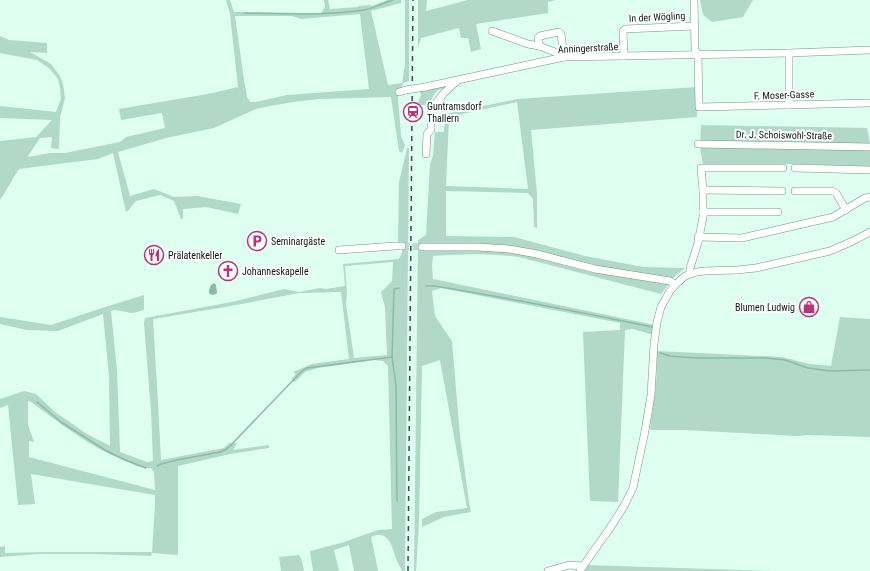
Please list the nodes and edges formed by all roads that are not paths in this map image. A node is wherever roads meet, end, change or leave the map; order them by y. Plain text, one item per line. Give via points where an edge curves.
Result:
1 (694, 0) edge
2 (694, 26) junction
3 (492, 31) dead end
4 (539, 46) junction
5 (870, 50) edge
6 (789, 53) junction
7 (698, 54) junction
8 (624, 56) junction
9 (564, 57) junction
10 (457, 80) junction
11 (402, 91) dead end
12 (870, 103) edge
13 (789, 105) junction
14 (698, 144) dead end
15 (870, 147) edge
16 (426, 154) dead end
17 (783, 168) dead end
18 (795, 168) dead end
19 (870, 170) edge
20 (703, 190) junction
21 (782, 191) dead end
22 (795, 191) dead end
23 (870, 197) edge
24 (846, 210) junction
25 (703, 212) junction
26 (778, 212) dead end
27 (870, 232) edge
28 (698, 237) junction
29 (402, 246) tunnel mouth
30 (422, 247) tunnel mouth
31 (339, 250) dead end
32 (690, 274) junction
33 (675, 285) junction
34 (582, 568) edge
35 (548, 571) edge

1 - 2 street, In der Wögling
2 - 7 street, In der Wögling via 695,50
2 - 8 street, In der Wögling via 625,29
3 - 4 street
4 - 9 street
4 - 9 street via 540,36 558,32 561,34
5 - 6 street, Anningerstraße
6 - 7 street, Anningerstraße
6 - 13 street
7 - 8 street, Anningerstraße
7 - 13 street, F. Moser-Gasse via 699,107
8 - 9 street, Anningerstraße
9 - 10 street, Anningerstraße
10 - 11 street, Anningerstraße, bridge
10 - 16 street via 433,107
12 - 13 street, F. Moser-Gasse
14 - 15 street, Dr. J. Schoiswohl-Straße
17 - 20 street via 701,168
18 - 19 street
20 - 21 street
20 - 25 street
22 - 24 street via 832,191 836,193
23 - 24 street
24 - 28 street via 833,217 742,238
25 - 26 street
25 - 28 street
27 - 32 street via 830,251 790,261 756,268
28 - 32 street
29 - 31 street
30 - 33 street via 509,249 595,269 670,281
32 - 33 street
33 - 34 street via 661,306 657,322 651,395 633,488 610,528
34 - 35 street via 569,565

